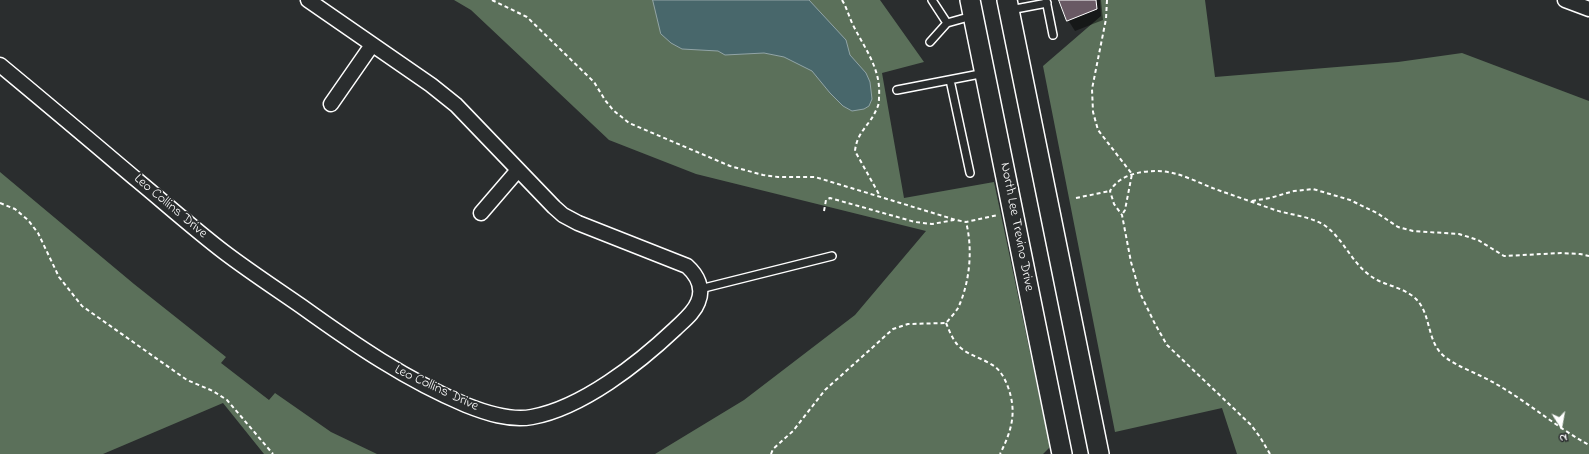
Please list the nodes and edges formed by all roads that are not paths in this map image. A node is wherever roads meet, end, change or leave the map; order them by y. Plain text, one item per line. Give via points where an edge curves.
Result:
1 (308, 0) edge
2 (932, 0) edge
3 (1565, 0) edge
4 (1046, 1) edge
5 (1008, 5) edge
6 (972, 8) edge
7 (1589, 9) edge
8 (947, 23) junction
9 (1053, 35) dead end
10 (930, 42) dead end
11 (372, 45) junction
12 (0, 65) edge
13 (985, 73) junction
14 (950, 80) junction
15 (897, 90) dead end
16 (331, 104) dead end
17 (518, 170) junction
18 (970, 173) dead end
19 (481, 213) dead end
20 (832, 256) dead end
21 (700, 289) junction
22 (1062, 454) edge
23 (1099, 454) edge

1 - 11 street
2 - 8 lane
3 - 7 street
4 - 5 lane
4 - 9 lane
5 - 23 main road
6 - 8 lane
6 - 13 main road, North Lee Trevino Drive
8 - 10 lane
11 - 16 street
11 - 17 street via 456,105
12 - 21 street, Leo Collins Drive via 196,230 259,277 379,361 466,405 496,416 531,418 562,408 596,390 664,339 690,314 698,303
13 - 14 lane
13 - 22 main road, North Lee Trevino Drive
14 - 15 lane
14 - 18 lane
17 - 19 street
17 - 21 street via 563,215 687,266 696,275
20 - 21 lane

